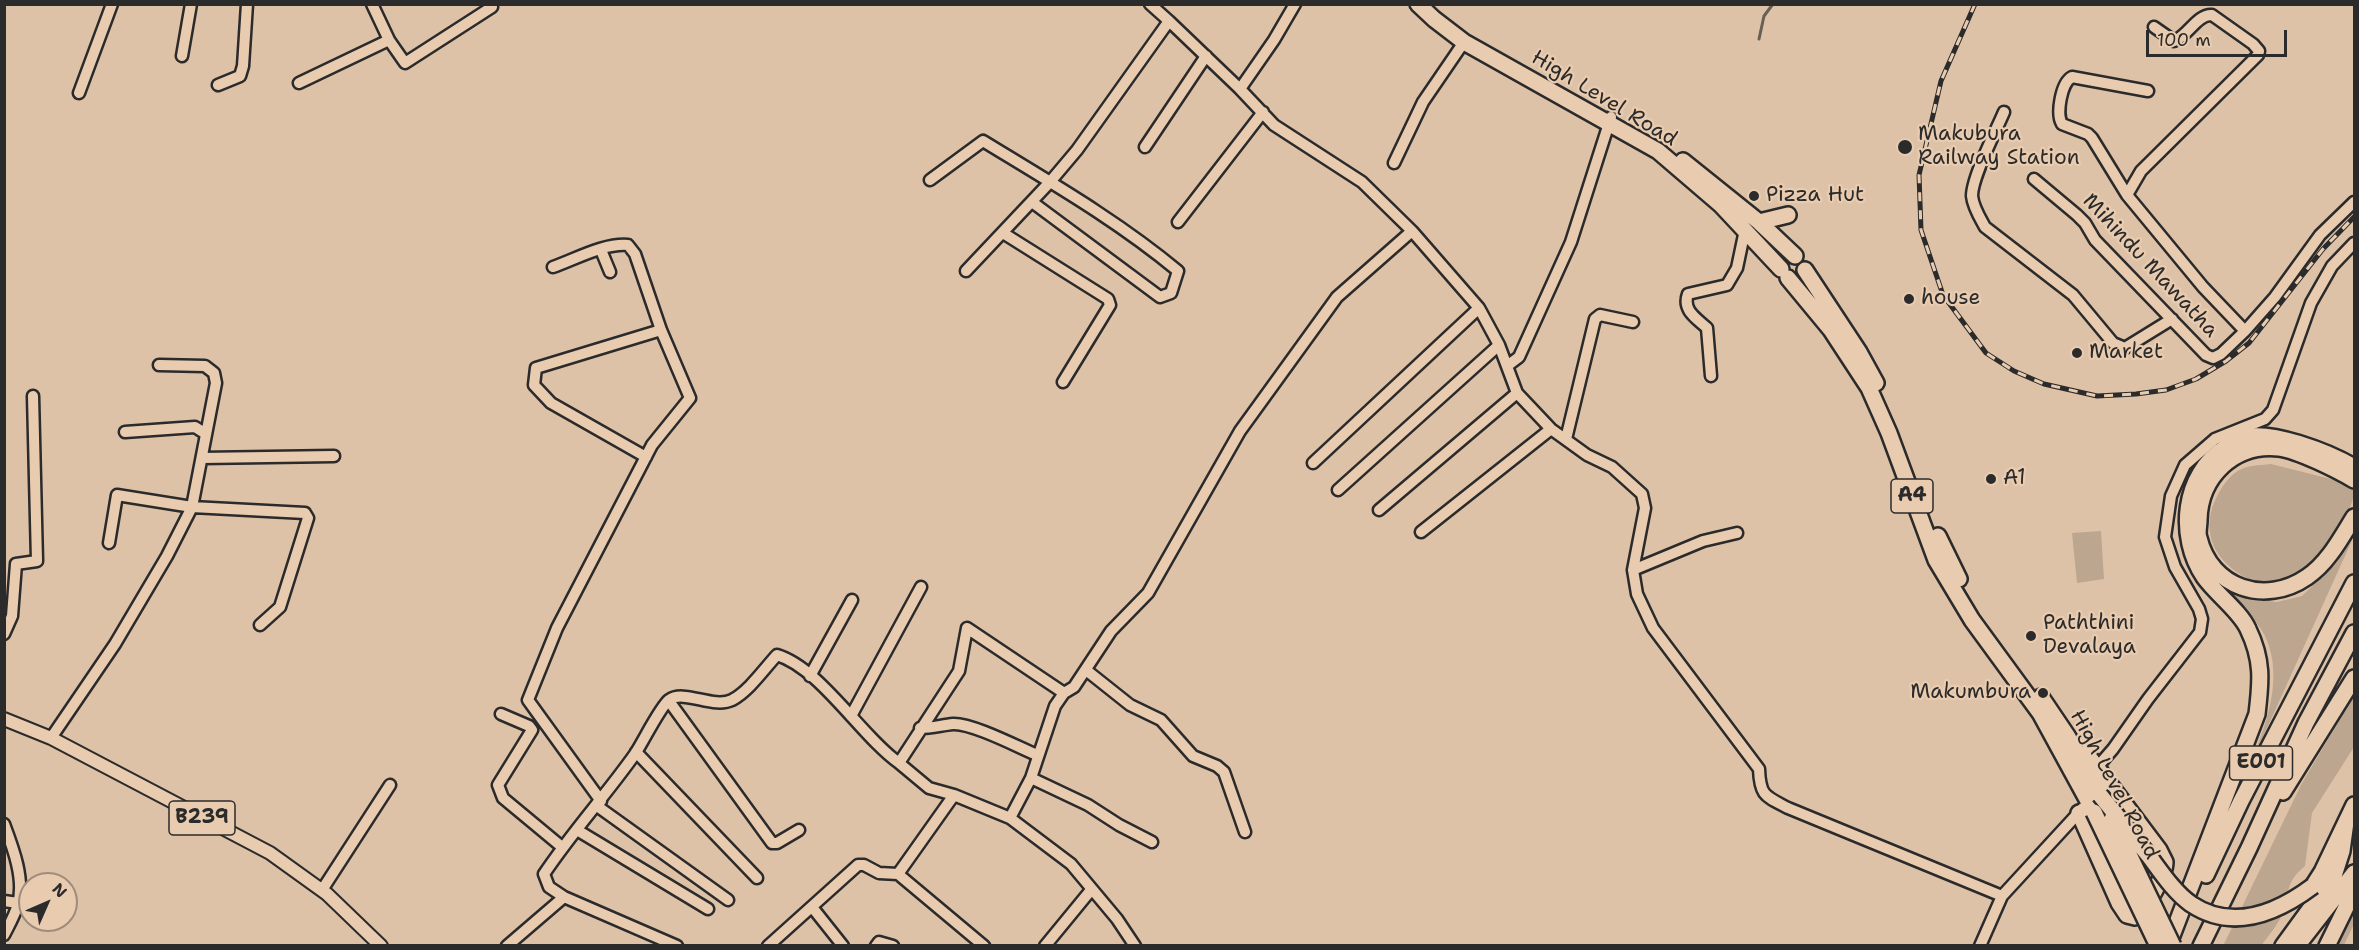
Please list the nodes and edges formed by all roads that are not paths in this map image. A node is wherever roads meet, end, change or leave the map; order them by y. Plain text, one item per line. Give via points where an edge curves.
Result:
1 (112, 4) edge
2 (191, 4) edge
3 (247, 4) edge
4 (372, 4) edge
5 (490, 4) edge
6 (1150, 4) edge
7 (1295, 4) edge
8 (1418, 4) edge
9 (1427, 4) edge
10 (1169, 21) junction
11 (2154, 27) dead end
12 (389, 40) junction
13 (1464, 42) junction
14 (182, 56) dead end
15 (1206, 56) junction
16 (299, 82) dead end
17 (219, 85) dead end
18 (1240, 89) junction
19 (2148, 91) dead end
20 (79, 93) dead end
21 (1263, 112) junction
22 (2004, 112) dead end
23 (1610, 120) junction
24 (1145, 147) dead end
25 (1394, 163) dead end
26 (2034, 179) dead end
27 (930, 180) dead end
28 (1050, 182) junction
29 (2127, 195) junction
30 (1032, 202) junction
31 (2355, 202) edge
32 (1788, 215) dead end
33 (1179, 222) dead end
34 (1759, 222) junction
35 (1745, 230) junction
36 (1412, 231) junction
37 (1003, 233) junction
38 (2355, 243) edge
39 (601, 250) junction
40 (1796, 256) junction
41 (554, 267) dead end
42 (1805, 270) junction
43 (966, 271) dead end
44 (610, 272) dead end
45 (1785, 274) junction
46 (1479, 308) junction
47 (2172, 319) junction
48 (1632, 322) dead end
49 (661, 330) junction
50 (2245, 331) junction
51 (1498, 345) junction
52 (159, 365) dead end
53 (1507, 366) junction
54 (1711, 376) dead end
55 (1063, 382) dead end
56 (1517, 393) junction
57 (33, 396) dead end
58 (1551, 429) junction
59 (125, 432) dead end
60 (206, 434) junction
61 (1566, 439) junction
62 (334, 456) dead end
63 (646, 457) junction
64 (202, 458) junction
65 (1313, 463) dead end
66 (2355, 467) edge
67 (2355, 480) edge
68 (1338, 490) dead end
69 (192, 507) junction
70 (1379, 510) dead end
71 (2355, 517) edge
72 (1421, 532) dead end
73 (1737, 533) dead end
74 (109, 543) dead end
75 (1633, 570) junction
76 (2355, 583) edge
77 (921, 587) dead end
78 (852, 600) dead end
79 (260, 625) dead end
80 (2355, 633) edge
81 (4, 634) edge
82 (1086, 670) junction
83 (810, 676) junction
84 (2355, 678) edge
85 (1064, 693) junction
86 (669, 701) junction
87 (501, 714) dead end
88 (851, 716) junction
89 (4, 719) edge
90 (920, 728) junction
91 (51, 738) junction
92 (636, 752) junction
93 (1037, 755) junction
94 (899, 763) junction
95 (2094, 771) junction
96 (1031, 778) junction
97 (390, 790) dead end
98 (954, 795) junction
99 (599, 803) junction
100 (2097, 804) junction
101 (2355, 805) edge
102 (2079, 813) junction
103 (1010, 818) junction
104 (2346, 822) junction
105 (4, 824) edge
106 (577, 830) junction
107 (800, 830) dead end
108 (1245, 832) dead end
109 (1152, 842) dead end
110 (562, 847) junction
111 (2249, 848) junction
112 (2355, 873) edge
113 (18, 874) edge
114 (898, 874) junction
115 (757, 878) dead end
116 (1091, 890) junction
117 (324, 891) junction
118 (2355, 891) edge
119 (2002, 896) junction
120 (564, 897) junction
121 (728, 900) dead end
122 (4, 901) edge
123 (18, 903) joint
124 (812, 907) junction
125 (708, 909) dead end
126 (4, 935) edge
127 (381, 945) edge
128 (507, 945) edge
129 (677, 945) edge
130 (768, 945) edge
131 (843, 945) edge
132 (876, 945) edge
133 (893, 945) edge
134 (984, 945) edge
135 (1045, 945) edge
136 (1135, 945) edge
137 (1980, 945) edge
138 (2158, 945) edge
139 (2168, 945) edge
140 (2173, 945) edge
141 (2200, 945) edge
142 (2283, 945) edge
143 (2297, 945) edge
144 (2326, 945) edge

1 - 20 street
2 - 14 street
3 - 17 street via 240,76
4 - 12 street
5 - 12 street via 492,7 405,63
6 - 10 street
7 - 18 street
8 - 13 highway, High Level Road / A4
9 - 23 highway, High Level Road / A4 via 1468,36
10 - 15 street
10 - 28 street
11 - 29 street via 2174,41 2202,17 2212,15 2253,44 2259,53 2141,171
12 - 16 street
13 - 23 highway, High Level Road / A4
13 - 25 street via 1423,102
15 - 18 street
15 - 24 street
18 - 21 street
19 - 29 street via 2072,77 2066,82 2059,112 2062,124 2092,138
21 - 33 street
21 - 36 street via 1274,125 1362,182
22 - 47 street via 1972,196 1985,227 2073,295 2119,347 2126,348
23 - 34 highway, High Level Road / A4 via 1692,166
23 - 35 highway, High Level Road / A4 via 1658,151
23 - 53 street via 1571,242 1519,357
26 - 47 street, Mihindu Mawatha via 2078,215 2095,240
27 - 28 street via 983,141
28 - 30 street
28 - 30 street via 1178,271 1171,293 1160,297
29 - 50 street
30 - 37 street
31 - 50 street, Mihindu Mawatha via 2320,236
32 - 34 highway
34 - 40 highway, High Level Road / A4
35 - 45 highway, High Level Road / A4
35 - 54 street via 1737,268 1727,285 1688,294 1686,302 1688,310 1707,328
36 - 46 street
36 - 82 street via 1337,297 1240,431 1148,593 1111,632
37 - 43 street
37 - 55 street via 1108,299 1110,305
38 - 95 street via 2332,266 2311,303 2273,410 2265,419 2215,440 2185,465 2171,496 2165,537 2175,567 2199,609 2200,632
39 - 41 street
39 - 44 street
39 - 49 street via 620,244 632,250
40 - 42 highway via 1801,258
40 - 45 highway via 1784,259
42 - 45 highway via 1797,279
42 - 95 highway, High Level Road / A4 via 1879,389 1945,553 1979,614
45 - 100 highway, High Level Road / A4 via 1831,330 1869,388 1936,560
46 - 51 street
46 - 65 street
47 - 50 street, Mihindu Mawatha via 2213,358
48 - 61 street via 1600,315 1595,319
49 - 63 street via 690,398
49 - 63 street via 536,368 534,385 550,403
51 - 53 street
51 - 68 street
52 - 60 street via 205,366 214,373 216,383
53 - 56 street
56 - 58 street
56 - 70 street
57 - 81 street via 37,561 16,564 12,616
58 - 61 street
58 - 72 street
59 - 60 street via 195,427
60 - 64 street
61 - 75 street via 1612,467 1642,494 1645,508
62 - 64 street
63 - 99 street via 557,628 528,700
64 - 69 street
66 - 139 highway via 2286,439 2254,436 2241,438 2219,451 2193,486 2187,534 2194,562 2248,627 2260,662 2261,680 2257,714
67 - 71 highway via 2281,448 2257,447 2229,459 2205,488 2199,507 2198,538 2211,567 2238,588 2259,592 2292,586 2308,577 2325,561
69 - 74 street via 117,495
69 - 79 street via 294,511 305,513 308,518 280,607
69 - 91 street via 115,645
73 - 75 street via 1703,541
75 - 119 street via 1637,594 1653,628 1759,769 1765,796
76 - 140 highway, E001 via 2241,801
77 - 88 street
78 - 83 street
80 - 111 highway, E001 via 2306,723
82 - 85 street via 1074,687
82 - 108 street via 1130,705 1161,720 1193,756 1224,772
83 - 86 street via 791,659 777,655 732,700 717,703 678,697
83 - 88 street
84 - 111 highway
85 - 90 street via 967,628 959,671
85 - 93 street via 1055,706
86 - 92 street
86 - 107 street via 772,843
87 - 110 street via 532,730 498,785 503,798
88 - 94 street via 882,751
89 - 91 main road, B239
90 - 93 street via 954,724 990,734
90 - 94 street
91 - 117 main road, B239 via 270,854
92 - 99 street
92 - 115 street
93 - 96 street
94 - 98 street via 929,788
95 - 100 highway, High Level Road / A4
95 - 102 highway via 2165,862 2160,878 2135,917 2127,915 2119,903
96 - 103 street
96 - 109 street
97 - 117 street
98 - 103 street
98 - 114 street
99 - 106 street
99 - 121 street
100 - 102 street
100 - 104 highway, bridge via 2191,904 2217,916 2242,919 2289,903 2313,886
100 - 138 highway, High Level Road / A4, bridge
100 - 140 highway, High Level Road / A4, bridge
101 - 104 highway
102 - 119 street
103 - 116 street via 1071,864
104 - 142 highway via 2334,876
105 - 113 street
106 - 110 street
106 - 125 street
110 - 120 street via 544,874 549,887
111 - 141 highway, E001
112 - 143 highway
114 - 124 street via 879,873 858,865
114 - 134 street
116 - 135 street
116 - 136 street
117 - 127 main road, B239
118 - 144 highway
119 - 137 street
120 - 128 street
120 - 129 street
122 - 123 street
123 - 126 street
124 - 130 street
124 - 131 street
132 - 133 street

